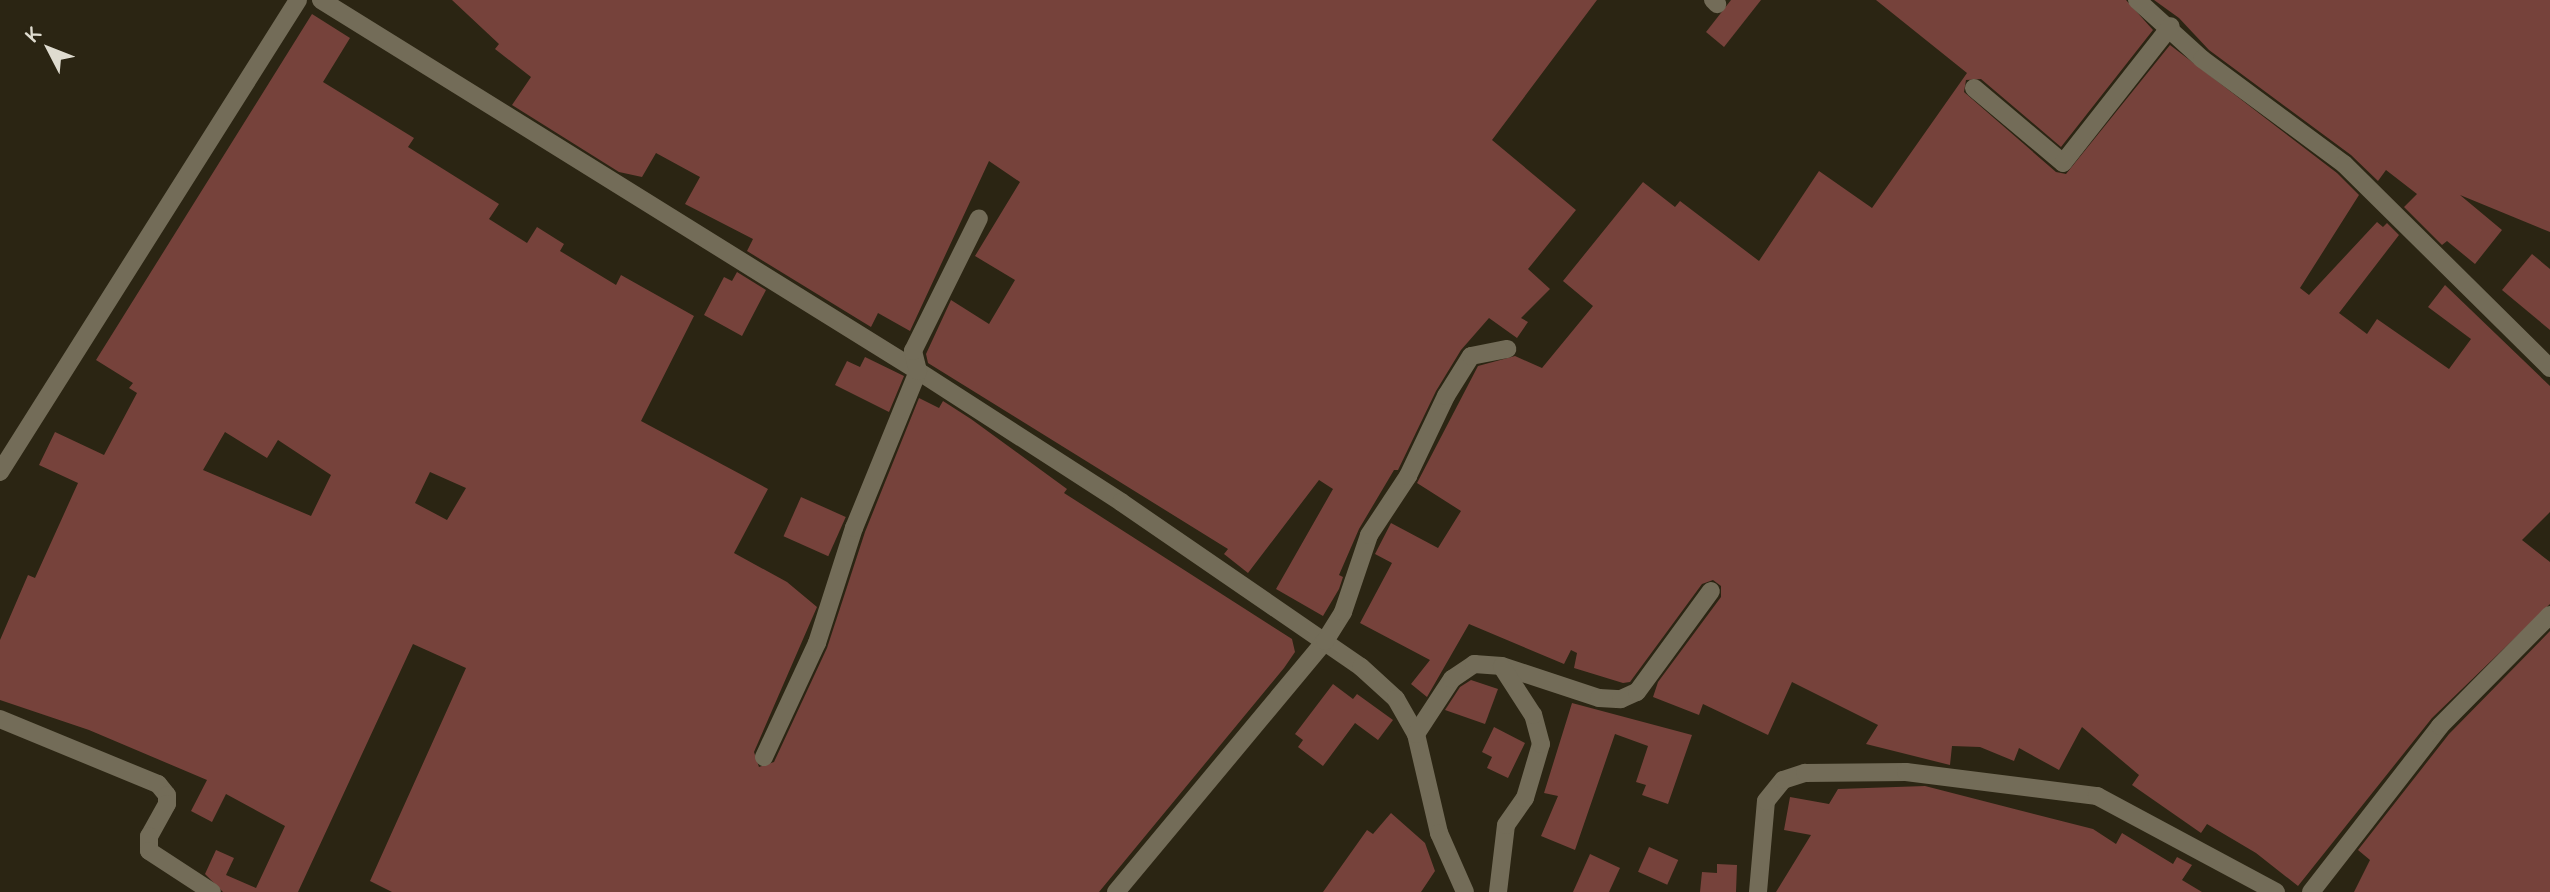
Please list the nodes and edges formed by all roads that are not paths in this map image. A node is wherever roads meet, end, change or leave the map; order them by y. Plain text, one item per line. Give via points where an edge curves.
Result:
1 (298, 0) edge
2 (321, 0) edge
3 (2137, 0) edge
4 (2171, 26) junction
5 (1974, 88) dead end
6 (979, 218) dead end
7 (1507, 349) dead end
8 (2550, 368) edge
9 (918, 371) junction
10 (0, 472) edge
11 (1712, 591) dead end
12 (2550, 615) edge
13 (1325, 641) junction
14 (1502, 666) junction
15 (0, 719) edge
16 (1416, 734) junction
17 (764, 757) dead end
18 (212, 892) edge
19 (1116, 892) edge
20 (1465, 892) edge
21 (1498, 892) edge
22 (1758, 892) edge
23 (2276, 892) edge
24 (2311, 892) edge

1 - 10 street
2 - 9 street
3 - 4 street
4 - 5 street via 2063,163
4 - 8 street via 2203,59 2344,164
6 - 9 street via 913,351
7 - 13 street via 1471,356 1446,396 1408,476 1368,534 1343,612
9 - 13 street
9 - 17 street via 855,528 817,643
11 - 14 street via 1660,668 1637,692 1621,699 1599,698
12 - 24 street via 2440,726
13 - 16 street via 1396,699
13 - 19 street
14 - 16 street via 1474,664 1452,679
14 - 21 street via 1533,715 1541,744 1529,787 1503,834
15 - 18 street via 158,784 167,795 167,804 149,836 149,852
16 - 20 street via 1439,833
22 - 23 street via 1766,801 1783,780 1805,773 1906,772 2097,796

